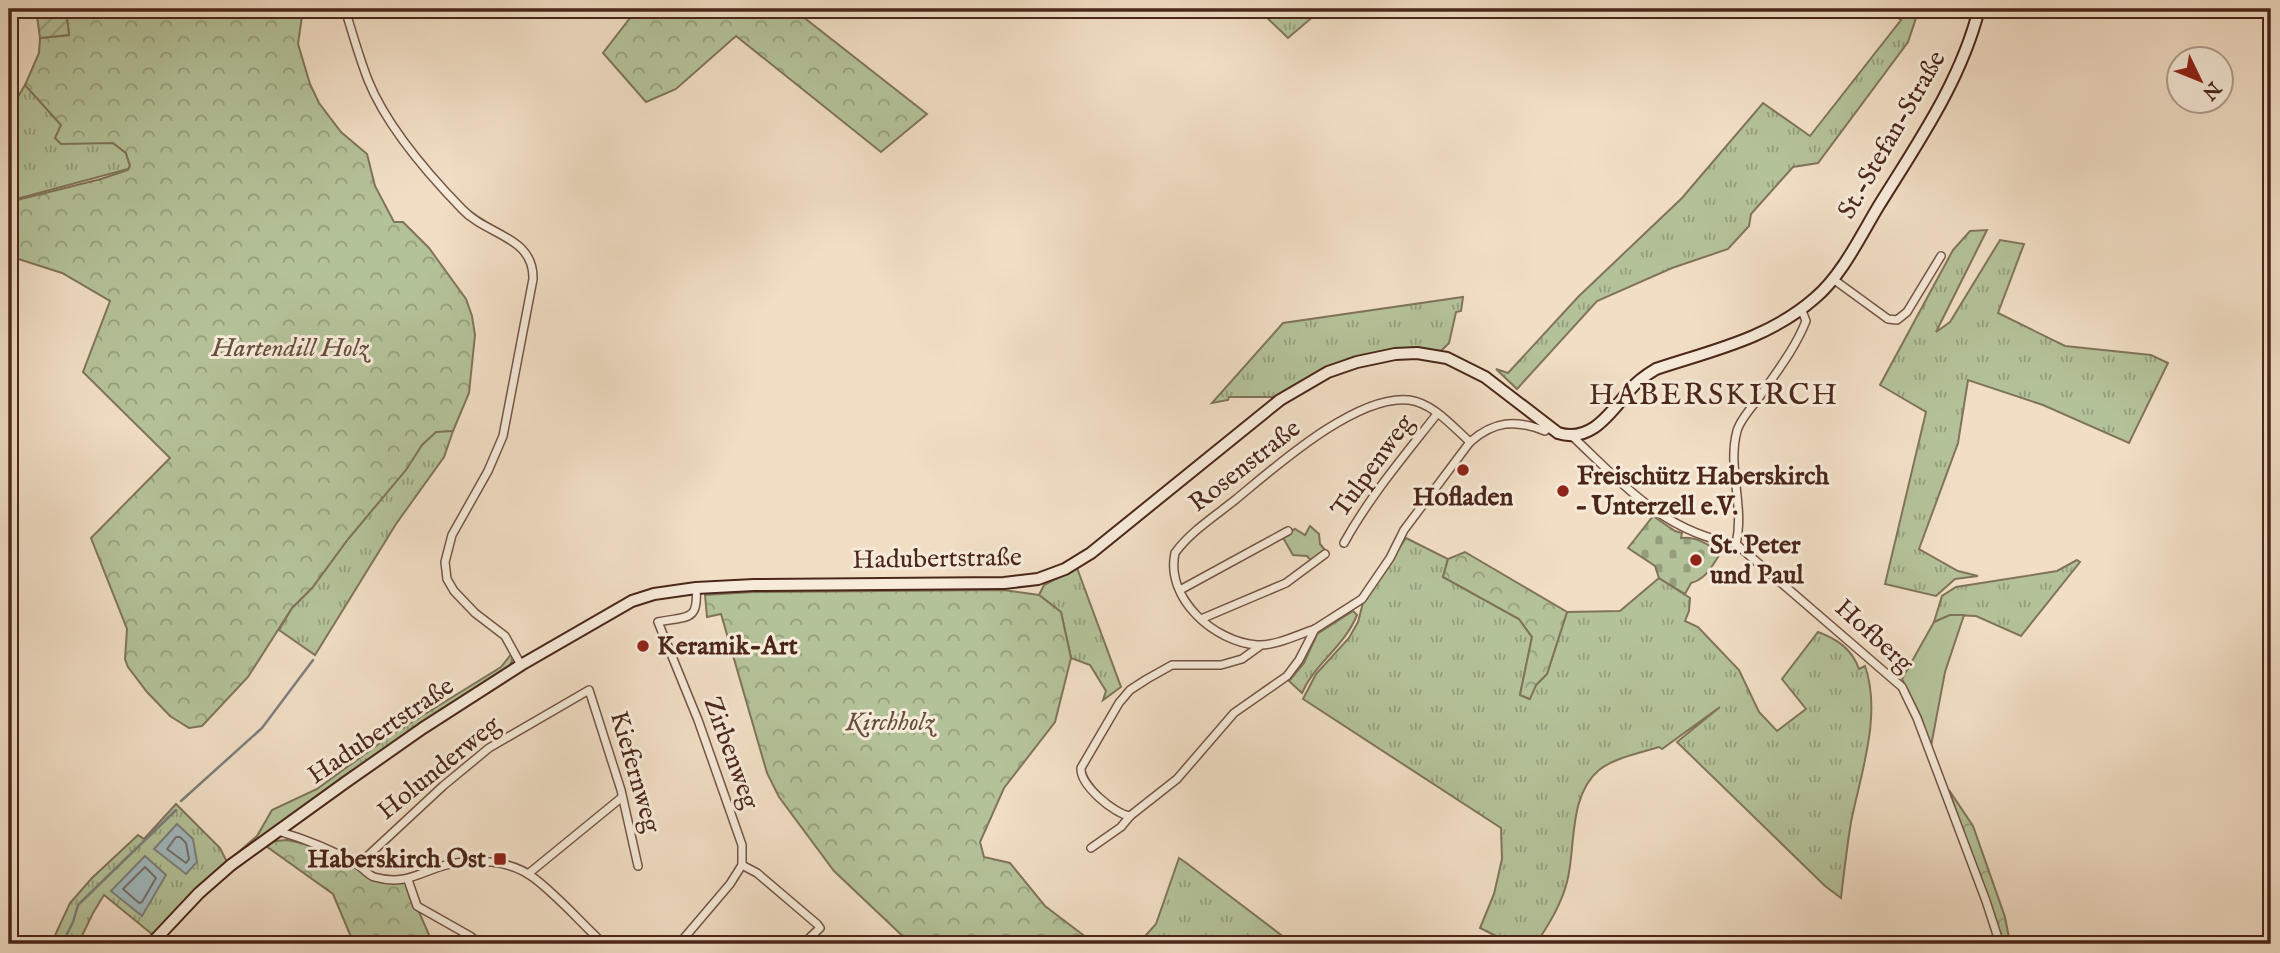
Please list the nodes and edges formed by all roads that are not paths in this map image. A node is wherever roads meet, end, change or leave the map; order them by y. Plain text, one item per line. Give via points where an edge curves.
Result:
1 (345, 9) edge
2 (1979, 9) edge
3 (1941, 256) dead end
4 (1833, 279) junction
5 (1801, 308) junction
6 (1437, 414) junction
7 (1549, 427) junction
8 (1570, 435) junction
9 (1470, 442) junction
10 (1288, 531) dead end
11 (1344, 543) dead end
12 (1736, 544) junction
13 (1325, 554) dead end
14 (696, 588) junction
15 (1180, 590) junction
16 (1201, 619) junction
17 (1315, 629) junction
18 (1260, 646) junction
19 (521, 665) junction
20 (589, 690) joint
21 (621, 798) junction
22 (1130, 816) junction
23 (277, 831) junction
24 (1091, 848) dead end
25 (358, 865) junction
26 (742, 865) junction
27 (638, 866) dead end
28 (528, 874) junction
29 (408, 880) junction
30 (151, 944) edge
31 (480, 944) edge
32 (604, 944) edge
33 (679, 944) edge
34 (803, 944) edge
35 (2000, 944) edge

1 - 19 street via 369,81 389,119 463,211 481,226 520,245 532,262 533,279 503,436 452,535 445,562 447,579 459,599 505,636
2 - 4 street, St.-Stefan-Straße via 1951,84
3 - 4 street via 1907,312 1897,320 1888,319
4 - 5 street, St.-Stefan-Straße
5 - 8 street via 1755,338 1656,369 1630,389 1610,416 1594,428
5 - 12 street via 1806,321 1798,340 1738,428 1734,454
6 - 9 street, Rosenstraße
6 - 11 street, Tulpenweg via 1378,488
6 - 15 street, Rosenstraße via 1425,404 1395,401 1354,414 1291,453 1178,549 1173,562
7 - 8 street, Hadubertstraße
7 - 9 street via 1545,431 1502,424 1483,430
7 - 14 street, Hadubertstraße via 1468,367 1417,352 1395,354 1328,372 1280,400 1091,553 1049,576 1004,583
8 - 12 street via 1651,509 1684,529
9 - 17 street via 1404,530 1366,593
10 - 15 street
12 - 35 street, Hofberg via 1902,687
13 - 16 street, Tulpenweg via 1286,583
14 - 19 street, Hadubertstraße via 632,601
14 - 26 street, Zirbenweg via 695,612 658,622 730,809 742,845
15 - 16 street, Rosenstraße
16 - 18 street, Rosenstraße via 1222,636
17 - 18 street
17 - 22 street via 1287,676 1234,713 1177,779
18 - 22 street via 1242,659 1221,665 1172,665 1125,696 1081,775 1112,809
19 - 23 street, Hadubertstraße
20 - 21 street, Kiefernweg
20 - 25 street, Holunderweg via 489,748
21 - 27 street, Kiefernweg
21 - 28 street
22 - 24 street
23 - 25 street via 308,840
23 - 30 street, Hadubertstraße via 231,865
25 - 29 street via 372,876
26 - 33 street
26 - 34 street via 817,924 820,928
28 - 29 street via 475,860 444,865
28 - 32 street
29 - 31 street via 416,906

